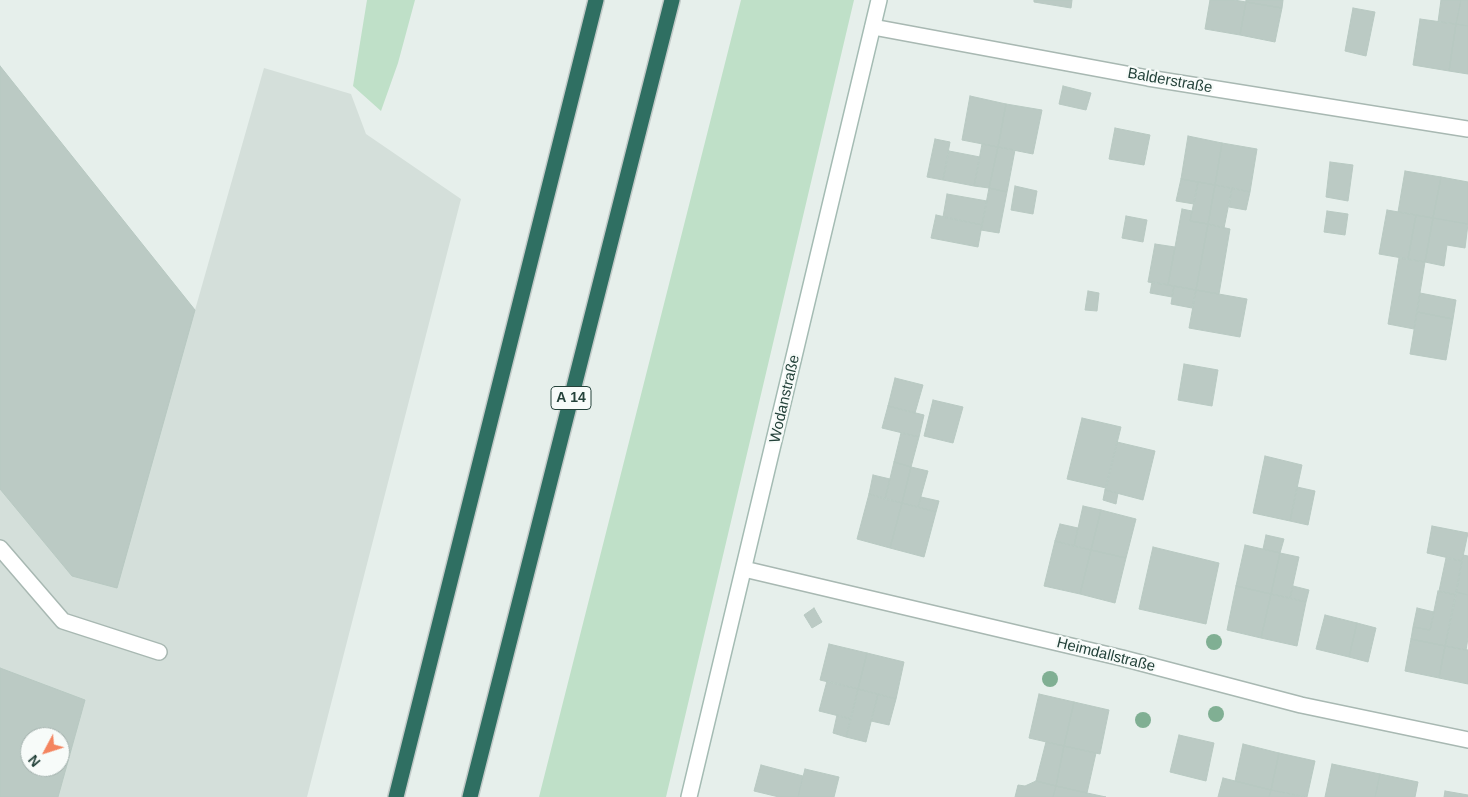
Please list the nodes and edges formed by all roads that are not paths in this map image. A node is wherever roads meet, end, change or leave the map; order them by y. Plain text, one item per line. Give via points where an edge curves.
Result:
1 (596, 0) edge
2 (672, 0) edge
3 (880, 0) edge
4 (873, 27) junction
5 (1468, 129) edge
6 (0, 548) edge
7 (744, 569) junction
8 (159, 652) dead end
9 (1468, 740) edge
10 (396, 797) edge
11 (470, 797) edge
12 (689, 797) edge

1 - 10 highway
2 - 11 highway, A 14
3 - 4 street, Wodanstraße
4 - 5 street, Balderstraße via 1148,78
4 - 7 street, Wodanstraße
6 - 8 street via 64,621
7 - 9 street, Heimdallstraße via 1122,658 1301,705
7 - 12 street, Wodanstraße

